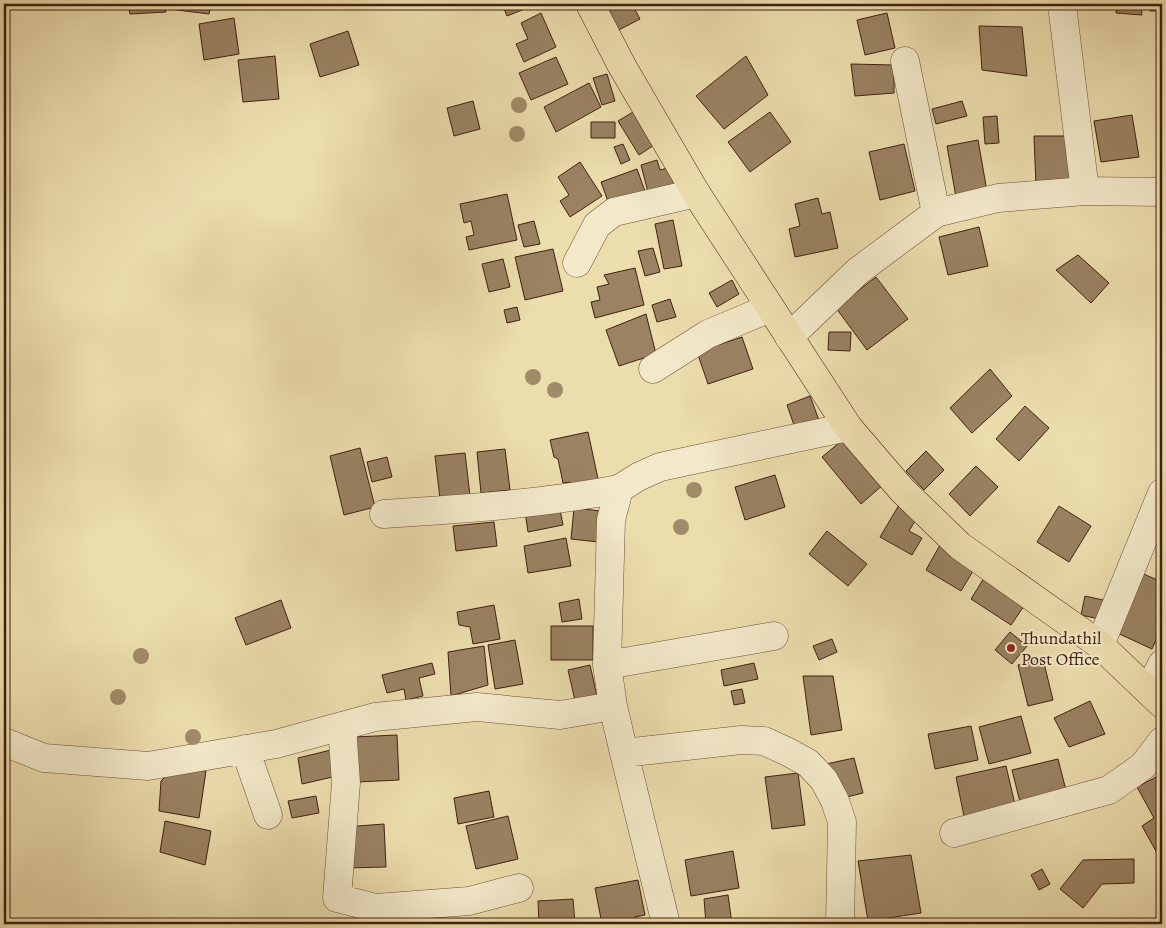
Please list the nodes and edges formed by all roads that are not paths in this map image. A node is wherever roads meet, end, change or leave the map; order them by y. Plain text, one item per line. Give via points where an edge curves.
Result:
1 (590, 4) edge
2 (1063, 13) dead end
3 (905, 61) dead end
4 (1085, 190) junction
5 (1162, 192) edge
6 (696, 193) junction
7 (936, 213) junction
8 (578, 263) dead end
9 (770, 308) junction
10 (789, 337) junction
11 (653, 369) dead end
12 (848, 427) junction
13 (619, 489) junction
14 (1162, 493) edge
15 (384, 514) dead end
16 (774, 636) dead end
17 (1100, 645) junction
18 (1162, 664) edge
19 (607, 665) junction
20 (1155, 697) edge
21 (613, 706) junction
22 (342, 726) junction
23 (1162, 741) edge
24 (4, 742) edge
25 (245, 749) junction
26 (624, 753) junction
27 (268, 815) dead end
28 (954, 833) dead end
29 (519, 888) dead end
30 (666, 924) edge
31 (840, 924) edge

1 - 6 main road
2 - 4 street
3 - 7 street
4 - 5 street
4 - 7 street via 998,198
6 - 8 street via 614,212 597,224
6 - 9 main road
7 - 10 street via 858,271
9 - 10 main road
9 - 11 street via 708,334
10 - 12 main road
12 - 13 street via 660,467
12 - 17 main road via 902,490 960,546
13 - 15 street via 568,499 495,507
13 - 19 street via 611,520
14 - 17 street
16 - 19 street
17 - 20 main road
18 - 20 street
19 - 21 street
21 - 22 street via 560,716 477,707 375,717
21 - 26 street
22 - 25 street
22 - 29 street via 346,784 337,898 376,908 468,901
23 - 28 street via 1143,766 1109,790
24 - 25 street via 44,758 148,766
25 - 27 street
26 - 30 street
26 - 31 street via 741,740 764,741 808,764 824,780 842,822

